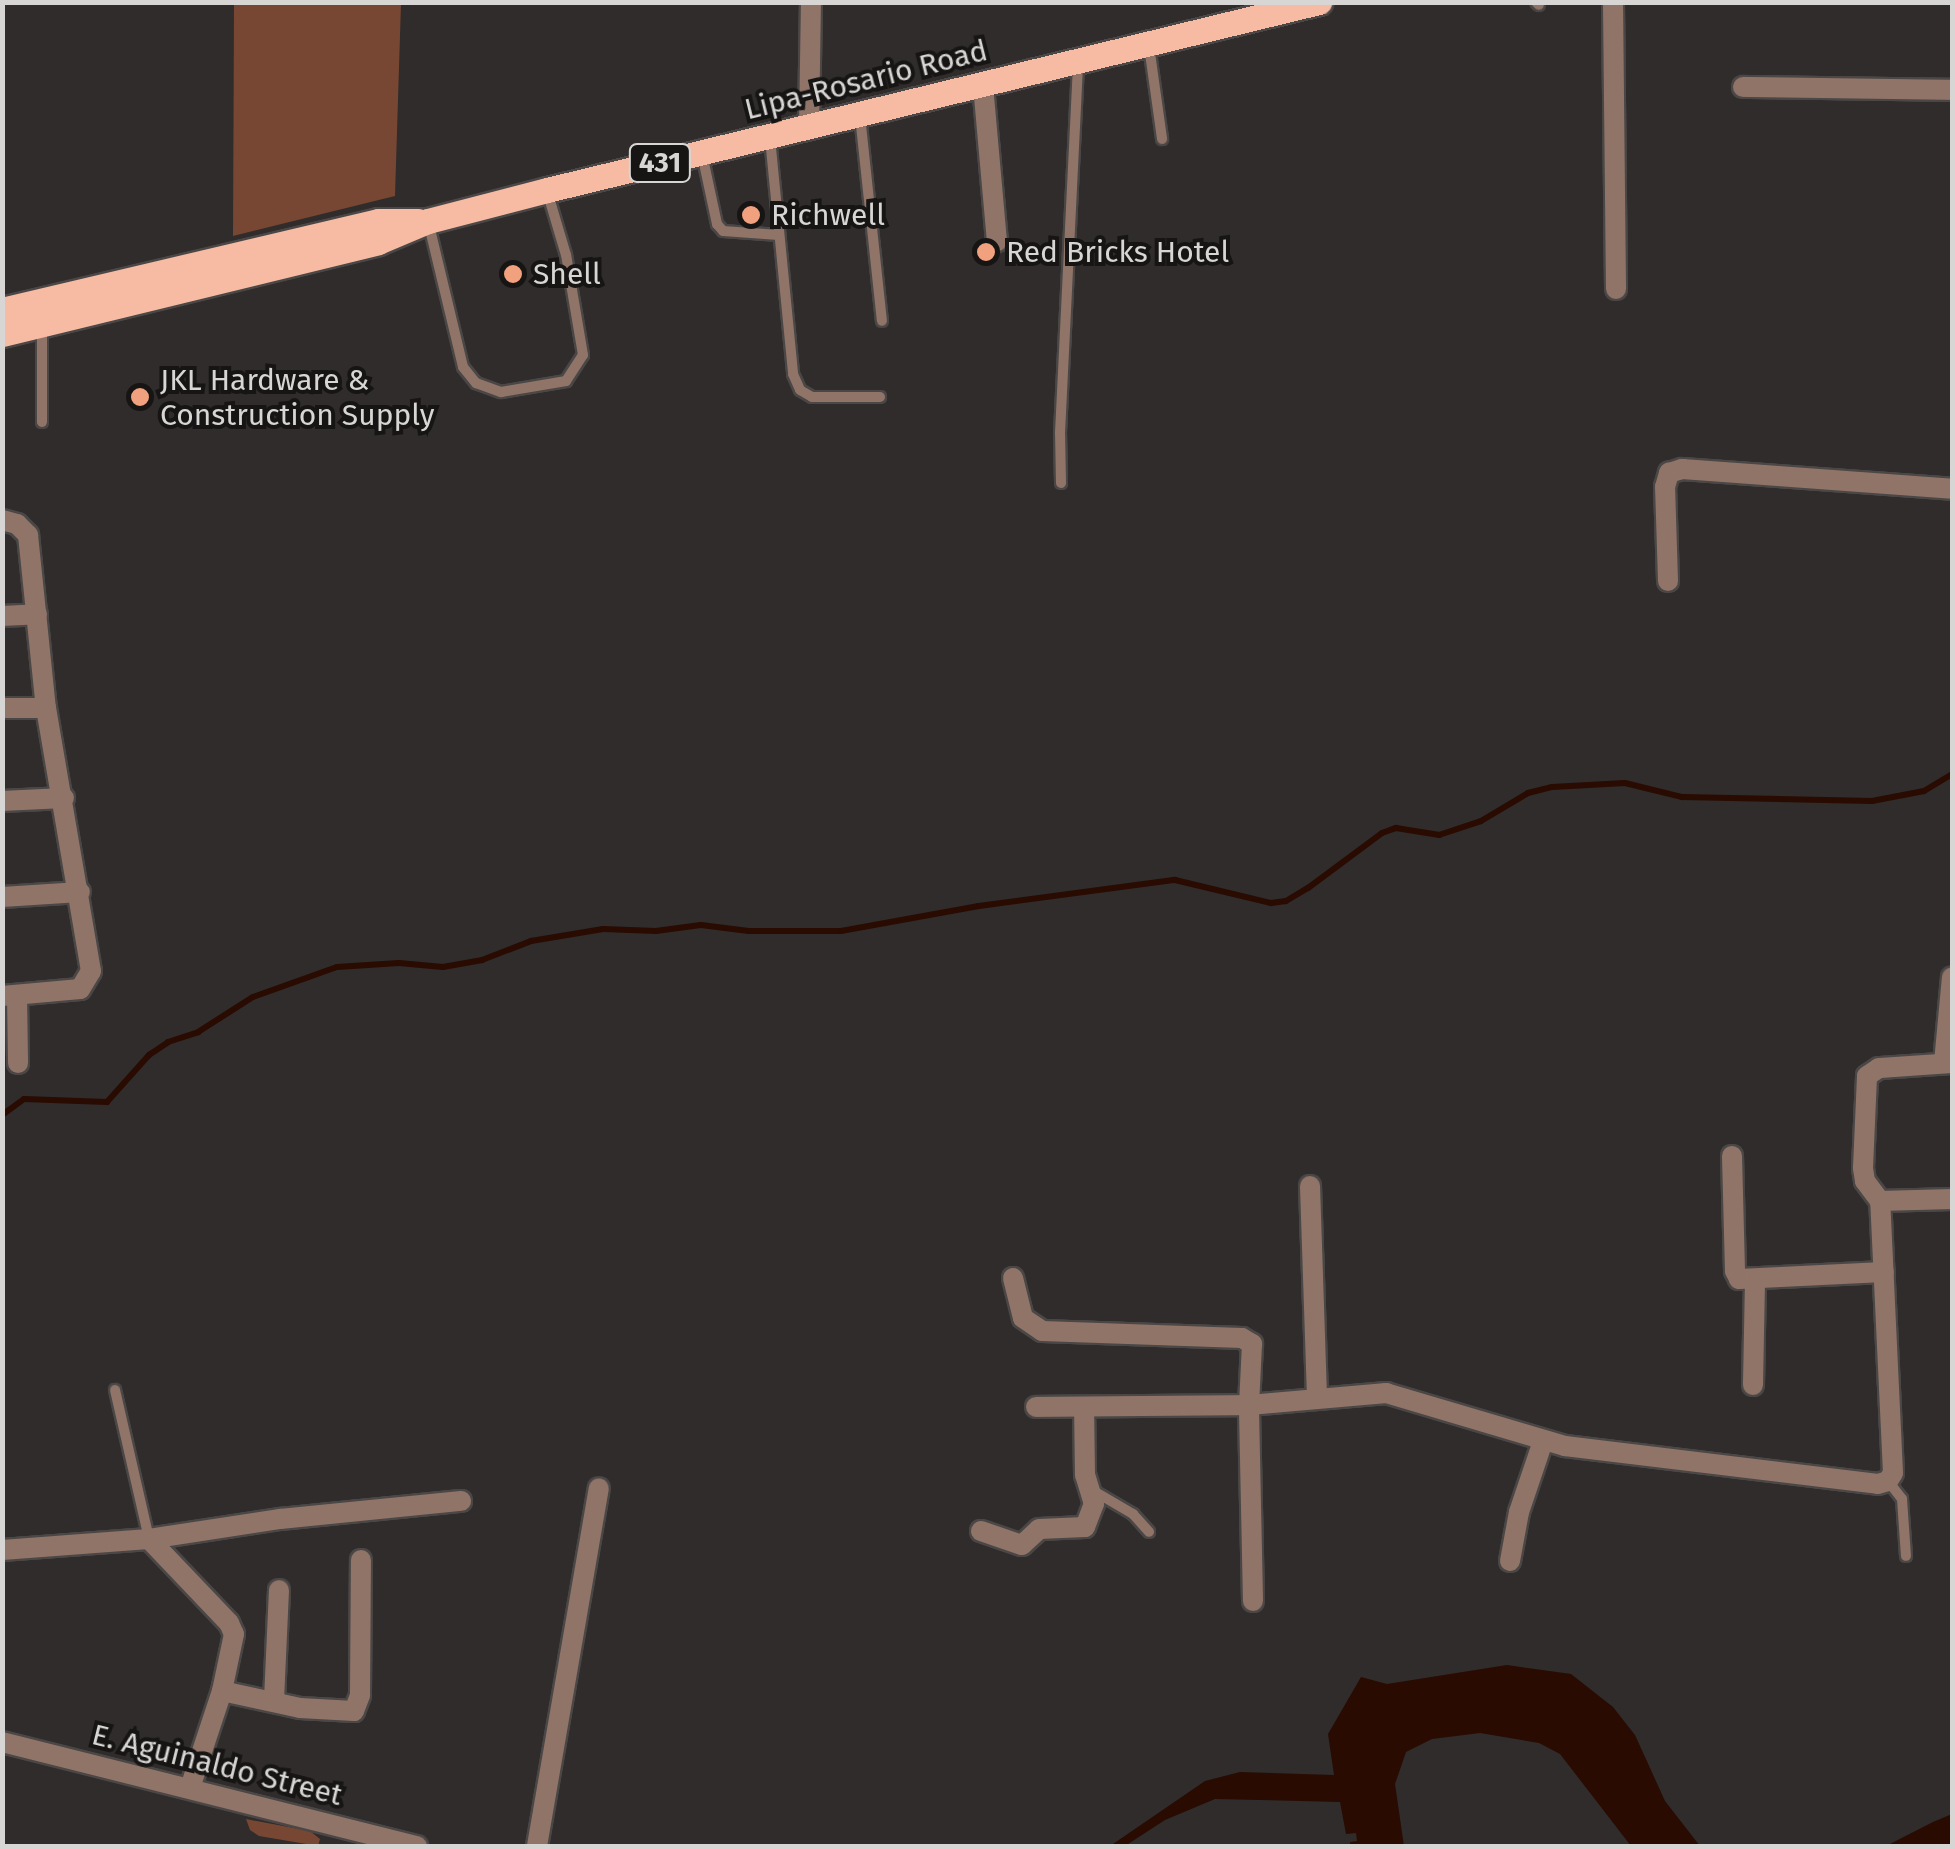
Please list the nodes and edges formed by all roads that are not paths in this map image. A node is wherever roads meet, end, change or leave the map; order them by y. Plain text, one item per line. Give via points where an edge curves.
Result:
1 (811, 2) edge
2 (1319, 2) edge
3 (1613, 2) edge
4 (1149, 44) junction
5 (1078, 62) junction
6 (983, 85) junction
7 (1744, 87) dead end
8 (1952, 90) edge
9 (860, 114) junction
10 (808, 127) junction
11 (770, 136) junction
12 (1162, 139) dead end
13 (702, 153) junction
14 (547, 190) junction
15 (428, 221) junction
16 (779, 235) junction
17 (997, 241) dead end
18 (1616, 289) dead end
19 (2, 310) edge
20 (882, 321) dead end
21 (42, 324) junction
22 (2, 334) edge
23 (880, 397) dead end
24 (42, 422) dead end
25 (1061, 482) dead end
26 (1952, 489) edge
27 (2, 520) edge
28 (1668, 580) dead end
29 (37, 614) junction
30 (2, 616) edge
31 (2, 708) edge
32 (46, 708) junction
33 (64, 798) junction
34 (2, 801) edge
35 (80, 892) junction
36 (2, 897) edge
37 (1952, 977) edge
38 (10, 996) edge
39 (18, 1062) dead end
40 (1948, 1063) edge
41 (1732, 1156) dead end
42 (1310, 1186) dead end
43 (1952, 1198) edge
44 (1880, 1202) junction
45 (1884, 1272) junction
46 (1013, 1278) dead end
47 (1755, 1280) junction
48 (1754, 1384) dead end
49 (115, 1390) dead end
50 (1316, 1398) junction
51 (1249, 1405) junction
52 (1084, 1406) junction
53 (1036, 1407) dead end
54 (1543, 1441) junction
55 (1888, 1482) junction
56 (599, 1488) dead end
57 (1092, 1490) junction
58 (460, 1501) dead end
59 (981, 1531) dead end
60 (1149, 1532) dead end
61 (149, 1539) junction
62 (2, 1550) edge
63 (1906, 1556) dead end
64 (361, 1560) dead end
65 (1510, 1561) dead end
66 (279, 1590) dead end
67 (1253, 1601) dead end
68 (222, 1691) junction
69 (274, 1700) junction
70 (2, 1742) edge
71 (190, 1788) junction
72 (417, 1846) edge
73 (537, 1846) edge

1 - 10 street
2 - 4 main road, Lipa-Rosario Road / 431
3 - 18 street
4 - 5 main road, Lipa-Rosario Road / 431
4 - 12 lane
5 - 6 main road, Lipa-Rosario Road / 431
5 - 25 lane
6 - 9 main road, Lipa-Rosario Road / 431
6 - 17 street
7 - 8 street
9 - 10 main road, Lipa-Rosario Road / 431
9 - 20 lane
10 - 11 main road, Lipa-Rosario Road / 431
11 - 13 main road, Lipa-Rosario Road / 431
11 - 16 lane
13 - 14 main road, Lipa-Rosario Road / 431
13 - 16 lane via 723,231
14 - 15 main road, Lipa-Rosario Road / 431
14 - 15 lane via 583,355 566,380 501,392 476,383 463,367
15 - 19 main road, Lipa-Rosario Road via 378,221
15 - 21 main road, Lipa-Rosario Road via 378,242
16 - 23 lane via 800,390 812,397
21 - 22 main road, Lipa-Rosario Road
21 - 24 lane
26 - 28 street via 1670,473
27 - 29 street via 28,535
29 - 30 street
29 - 32 street
31 - 32 street
32 - 33 street
33 - 34 street
33 - 35 street
35 - 36 street
35 - 38 street via 87,983
37 - 40 street
38 - 39 street
40 - 44 street via 1870,1070 1863,1168
41 - 47 street via 1734,1270
42 - 50 street
43 - 44 street
44 - 45 street
45 - 47 street
45 - 55 street via 1893,1473
46 - 51 street via 1022,1318 1042,1331 1248,1339
47 - 48 street
49 - 61 lane
50 - 51 street
50 - 54 street via 1386,1393
51 - 52 street
51 - 67 street
52 - 53 street
52 - 57 street via 1085,1474
54 - 55 street
54 - 65 street
55 - 63 lane via 1902,1499
56 - 73 street
57 - 59 street via 1092,1518 1085,1527 1039,1530 1015,1545
57 - 60 lane
58 - 61 street
61 - 62 street
61 - 68 street via 232,1628
64 - 69 street via 356,1709 335,1713
66 - 69 street
68 - 69 street
68 - 71 street
70 - 71 street, E. Aguinaldo Street
71 - 72 street, E. Aguinaldo Street

